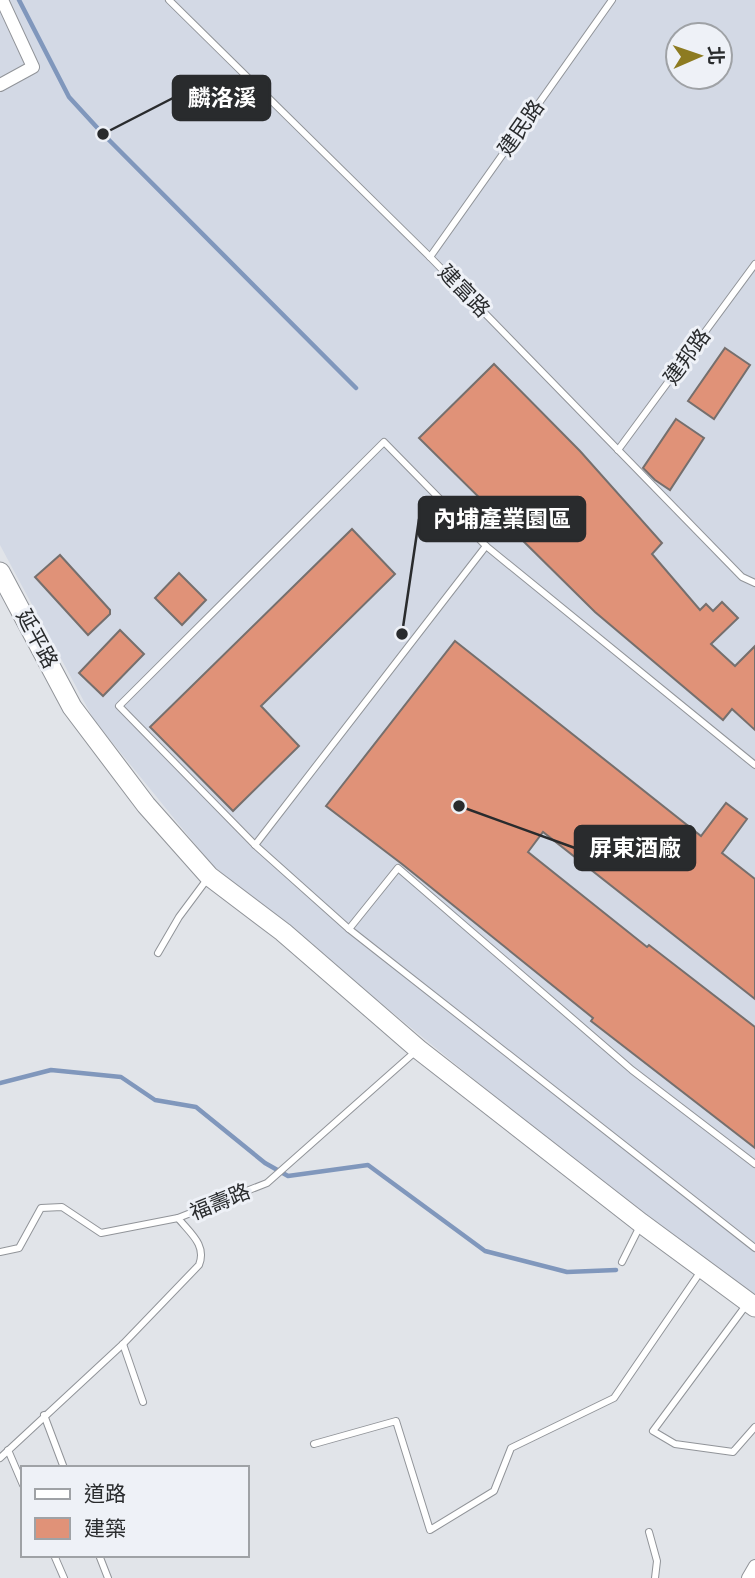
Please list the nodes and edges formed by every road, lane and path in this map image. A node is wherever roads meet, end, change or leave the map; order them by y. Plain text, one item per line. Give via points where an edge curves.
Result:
1 (2, 0) edge
2 (169, 0) edge
3 (612, 0) edge
4 (0, 85) edge
5 (430, 257) junction
6 (755, 264) edge
7 (618, 450) junction
8 (486, 546) junction
9 (2, 580) edge
10 (755, 583) edge
11 (755, 765) edge
12 (256, 845) junction
13 (209, 876) junction
14 (349, 929) junction
15 (158, 953) dead end
16 (418, 1049) junction
17 (755, 1164) edge
18 (178, 1219) junction
19 (641, 1223) junction
20 (755, 1248) edge
21 (0, 1252) edge
22 (622, 1262) dead end
23 (702, 1269) junction
24 (752, 1304) edge
25 (123, 1344) junction
26 (142, 1402) dead end
27 (44, 1415) junction
28 (755, 1427) edge
29 (314, 1444) dead end
30 (8, 1450) junction
31 (0, 1458) edge
32 (64, 1466) edge
33 (21, 1480) edge
34 (649, 1532) dead end
35 (55, 1557) edge
36 (100, 1557) edge
37 (64, 1578) edge
38 (107, 1578) edge
39 (655, 1578) edge

1 - 4 street via 33,67
2 - 5 lane, 建富路
3 - 5 lane, 建民路
5 - 7 lane, 建富路
6 - 7 lane, 建邦路
7 - 10 lane, 建富路 via 742,577
8 - 11 lane
8 - 12 lane
8 - 12 lane via 384,442 119,706
9 - 13 street, 延平路 via 72,706 146,805
12 - 14 lane
13 - 15 lane
13 - 16 street via 283,932
14 - 17 lane via 398,869 632,1070
14 - 20 lane
16 - 18 lane, 福壽路 via 267,1183
16 - 19 street
18 - 21 lane via 101,1233 62,1207 41,1208 19,1248
18 - 25 lane, 福壽路 via 203,1256
19 - 22 lane
19 - 23 street
23 - 24 street
23 - 29 lane via 614,1398 511,1448 494,1491 430,1530 397,1420
24 - 28 lane via 653,1432 675,1444 733,1452
25 - 26 lane
25 - 27 lane, 福壽路
27 - 30 lane, 福壽路
27 - 32 lane
30 - 31 lane, 福壽路
30 - 33 lane
34 - 39 lane via 657,1561
35 - 37 lane
36 - 38 lane

